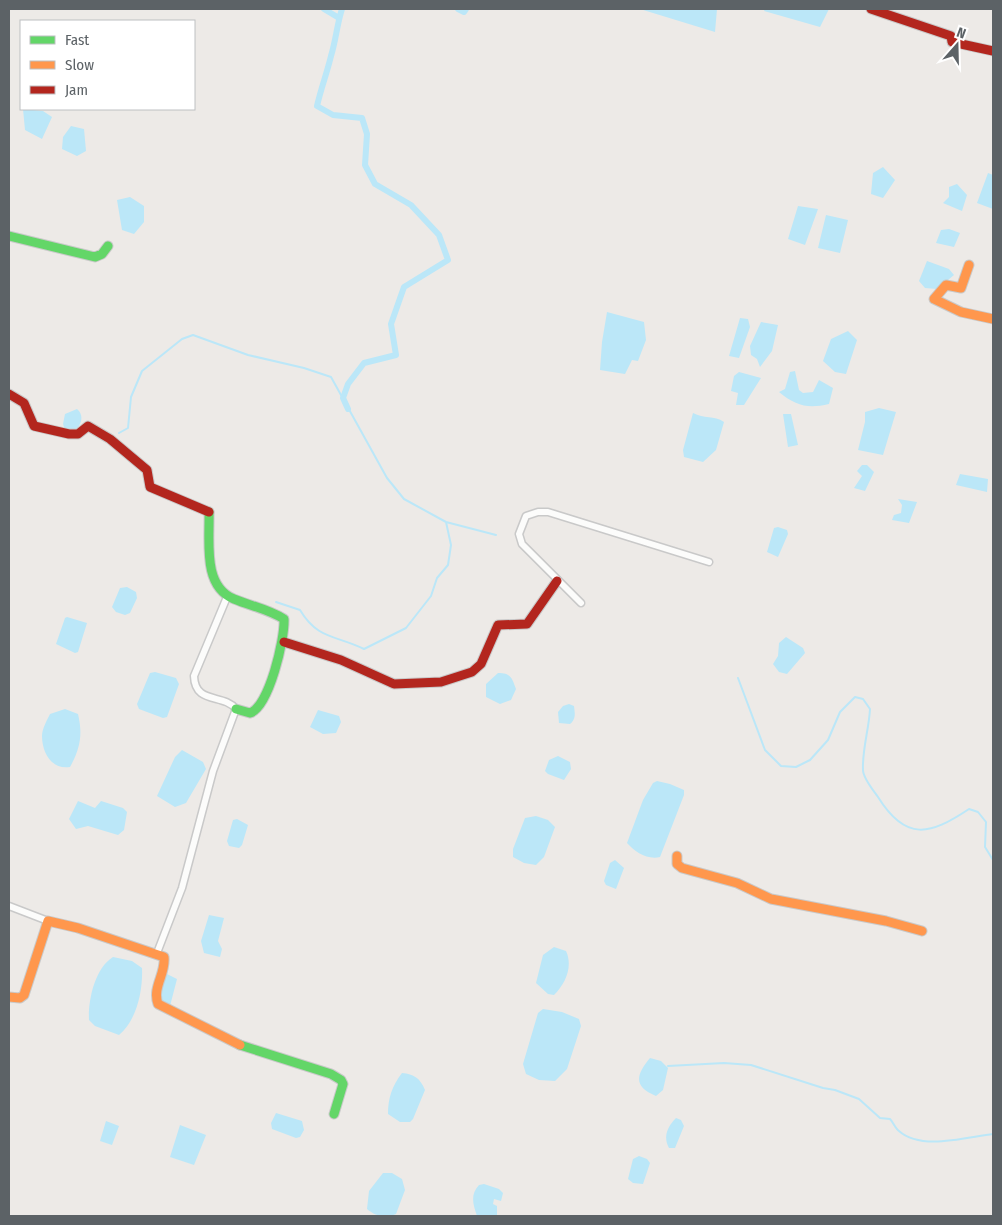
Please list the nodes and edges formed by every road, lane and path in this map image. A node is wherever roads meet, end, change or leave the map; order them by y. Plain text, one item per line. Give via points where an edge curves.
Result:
1 (871, 9) edge
2 (993, 51) edge
3 (9, 236) edge
4 (108, 246) dead end
5 (969, 265) dead end
6 (993, 319) edge
7 (9, 394) edge
8 (709, 562) dead end
9 (557, 581) junction
10 (227, 596) junction
11 (581, 604) dead end
12 (284, 642) junction
13 (236, 709) junction
14 (677, 856) dead end
15 (9, 906) edge
16 (48, 921) junction
17 (922, 931) dead end
18 (158, 953) junction
19 (9, 998) edge
20 (334, 1114) dead end

1 - 2 street via 940,31 951,36 952,42
3 - 4 street via 95,257
5 - 6 street via 961,288 946,285 934,299 961,312
7 - 10 street via 22,398 34,426 69,434 78,434 88,426 110,439 147,470 154,490 209,512 208,554 218,589
8 - 9 street via 548,512 526,516 519,540
9 - 11 street
9 - 12 street via 527,624 498,625 480,664 472,672 441,682 394,684 340,660
10 - 12 street via 271,610 284,619
10 - 13 street via 194,676 194,684 202,694 231,704
12 - 13 street via 256,711
13 - 18 street via 212,771 182,888
14 - 17 street via 677,864 682,868 737,883 772,899
15 - 16 street
16 - 18 street
16 - 19 street via 24,996
18 - 20 street via 166,962 156,991 158,1004 246,1048 341,1080 343,1084

